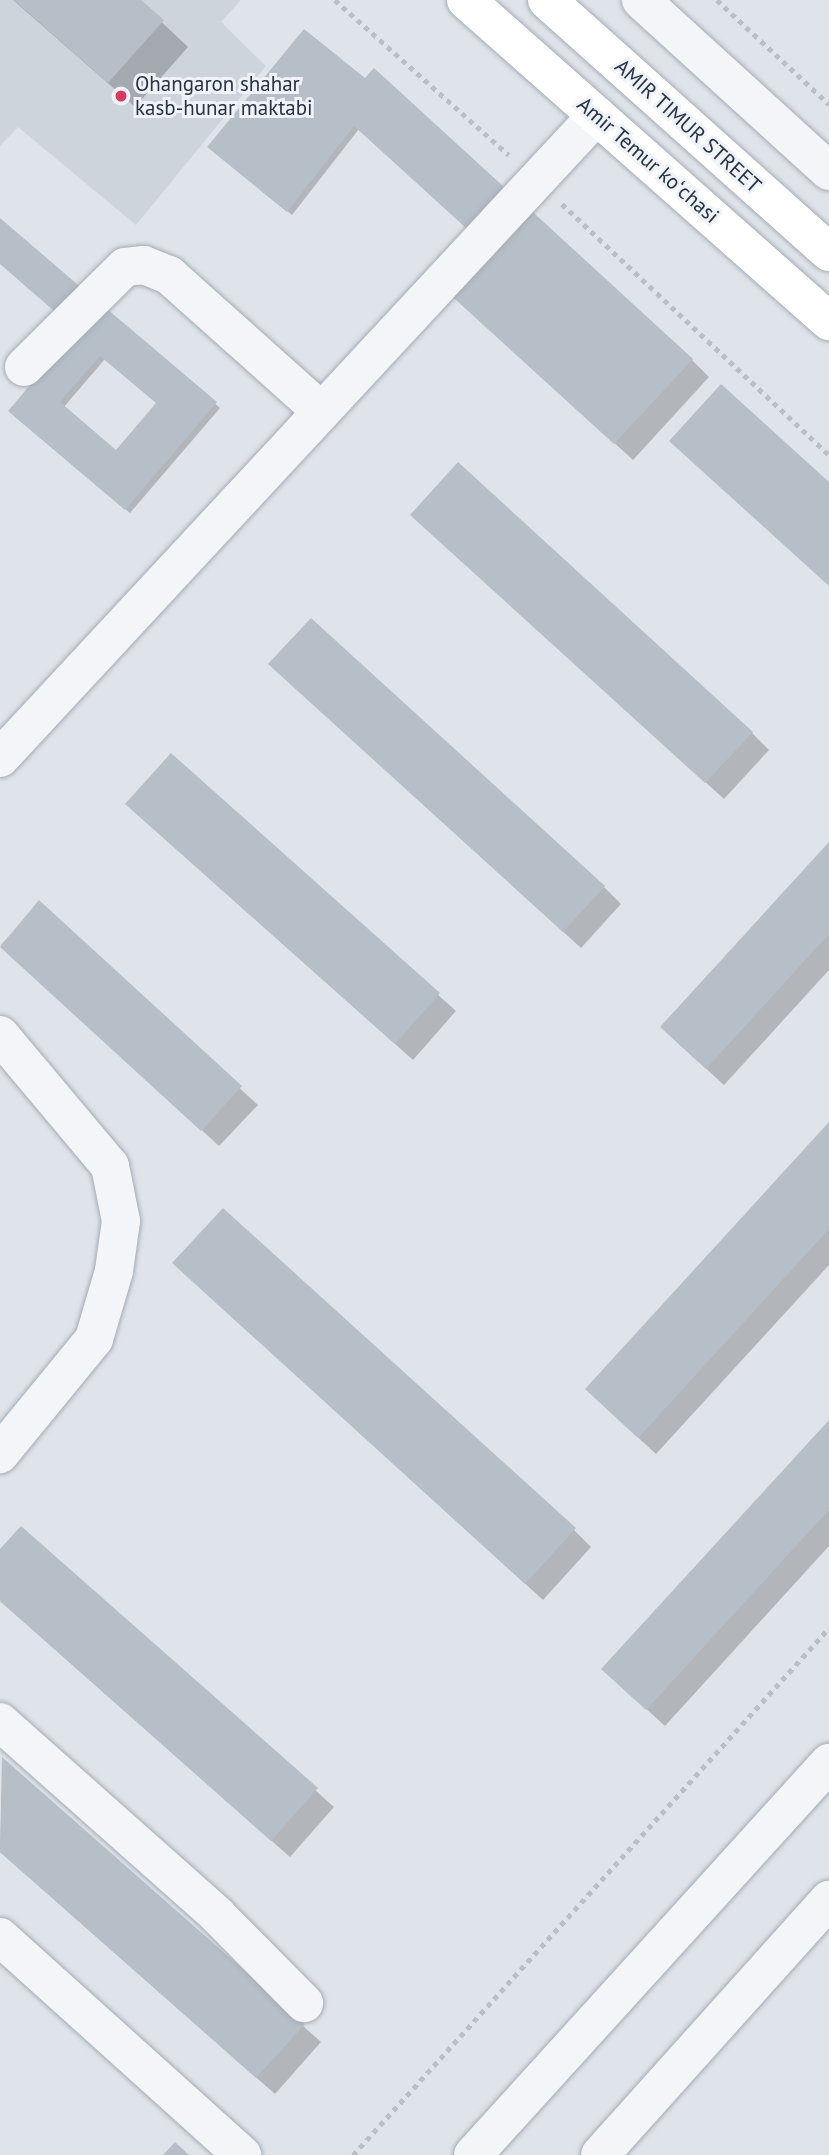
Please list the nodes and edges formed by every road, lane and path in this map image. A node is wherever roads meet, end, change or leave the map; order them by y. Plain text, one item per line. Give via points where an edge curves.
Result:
1 (335, 0) edge
2 (466, 0) edge
3 (547, 0) edge
4 (641, 0) edge
5 (717, 0) edge
6 (829, 104) edge
7 (597, 115) junction
8 (829, 171) edge
9 (536, 180) junction
10 (829, 252) edge
11 (829, 321) edge
12 (24, 367) dead end
13 (321, 411) junction
14 (829, 455) edge
15 (0, 758) edge
16 (0, 1035) edge
17 (0, 1454) edge
18 (829, 1628) edge
19 (0, 1722) edge
20 (829, 1763) edge
21 (829, 1900) edge
22 (0, 1937) edge
23 (304, 2003) dead end
24 (242, 2155) edge
25 (353, 2155) edge
26 (473, 2155) edge
27 (600, 2155) edge

1 - 9 path
2 - 7 highway, Amir Temur koʻchasi
3 - 10 highway, AMIR TIMUR STREET
4 - 8 street
5 - 6 path
7 - 9 street
7 - 11 highway, Amir Temur koʻchasi
9 - 13 street
9 - 14 path
12 - 13 street via 125,267 144,265 169,275
13 - 15 street
16 - 17 street via 110,1166 121,1221 114,1271 93,1339
18 - 25 path
19 - 23 street via 217,1915
20 - 26 street
21 - 27 street
22 - 24 street

